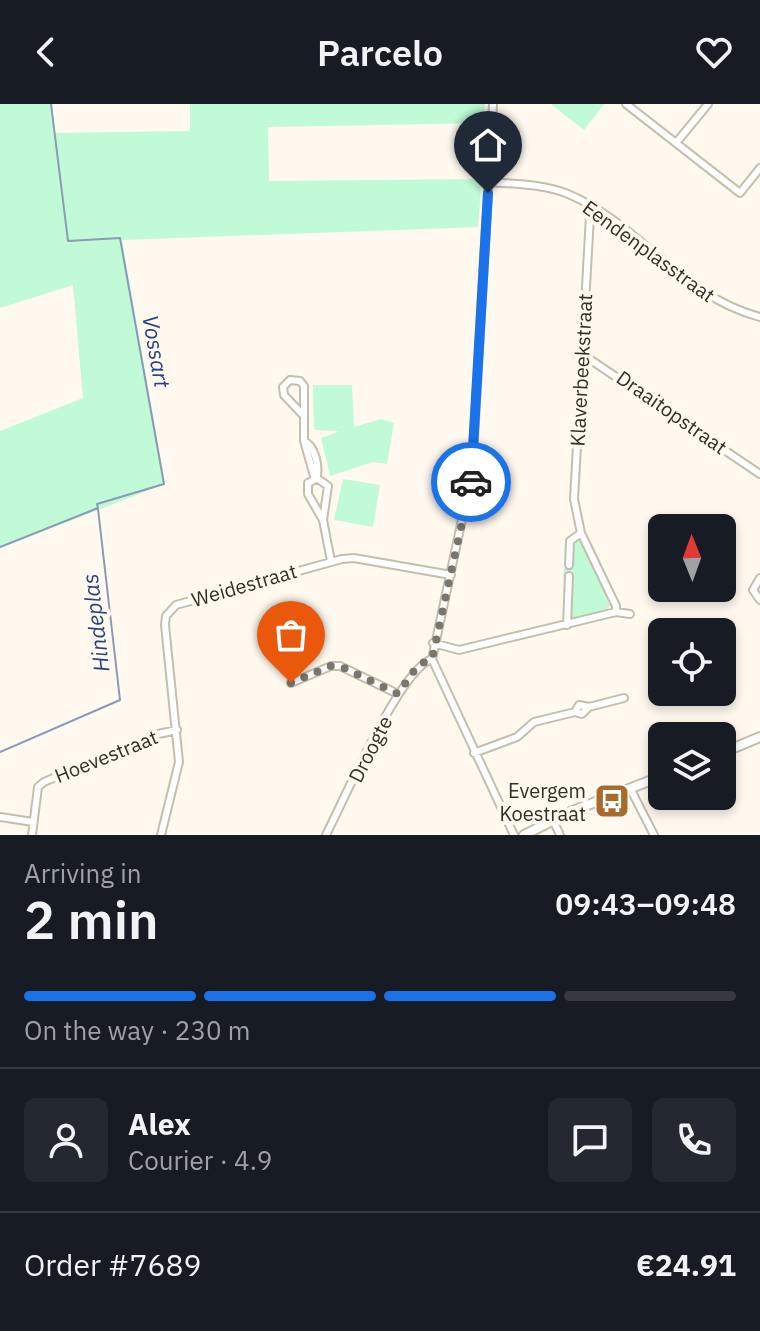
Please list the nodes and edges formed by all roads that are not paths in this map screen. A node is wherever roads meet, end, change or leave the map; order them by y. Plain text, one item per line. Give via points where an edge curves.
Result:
1 (493, 104) edge
2 (626, 104) edge
3 (708, 104) edge
4 (676, 143) junction
5 (760, 168) edge
6 (489, 182) junction
7 (595, 208) junction
8 (760, 317) edge
9 (582, 354) junction
10 (302, 414) junction
11 (760, 474) edge
12 (316, 479) junction
13 (323, 520) junction
14 (581, 533) junction
15 (331, 561) junction
16 (569, 565) dead end
17 (451, 575) junction
18 (569, 576) dead end
19 (760, 578) edge
20 (760, 600) edge
21 (616, 612) junction
22 (630, 614) dead end
23 (567, 625) junction
24 (433, 643) junction
25 (432, 659) junction
26 (291, 683) dead end
27 (398, 694) junction
28 (624, 698) dead end
29 (177, 730) junction
30 (760, 737) edge
31 (736, 747) edge
32 (474, 753) junction
33 (648, 781) edge
34 (630, 788) junction
35 (0, 817) edge
36 (553, 820) junction
37 (33, 822) junction
38 (32, 835) edge
39 (161, 835) edge
40 (326, 835) edge
41 (514, 835) edge
42 (524, 835) edge
43 (560, 835) edge
44 (654, 835) edge

1 - 6 street
2 - 4 street
3 - 4 street
4 - 5 street via 740,193
6 - 7 street, Eendenplasstraat via 558,190
6 - 17 street via 472,473
7 - 8 street, Eendenplasstraat via 696,289
7 - 9 street, Klaverbeekstraat via 590,216
9 - 11 street, Draaitopstraat
9 - 14 street, Klaverbeekstraat via 574,499
10 - 10 street via 304,386 290,380 284,395
10 - 12 street via 304,441 312,447 318,468
12 - 13 street via 328,486
12 - 13 street via 306,488
13 - 15 street
14 - 16 street via 570,541
14 - 21 street, Klaverbeekstraat
15 - 17 street, Weidestraat via 354,558
15 - 29 street, Weidestraat via 170,609 165,625
17 - 24 street
18 - 23 street
19 - 20 street via 753,590
21 - 22 street
21 - 23 street
23 - 24 street via 459,650
24 - 25 street
25 - 27 street, Droogte via 418,665
25 - 32 street
26 - 27 street via 340,666
27 - 40 street, Droogte
28 - 32 street via 579,705 575,712 534,722 517,737
29 - 37 street, Hoevestraat via 44,782 38,787
29 - 39 street, Weidestraat via 179,773
30 - 31 street
32 - 41 street
33 - 34 street
34 - 36 street
34 - 44 street
35 - 37 street
36 - 42 street
36 - 43 street
37 - 38 street, Hoevestraat

